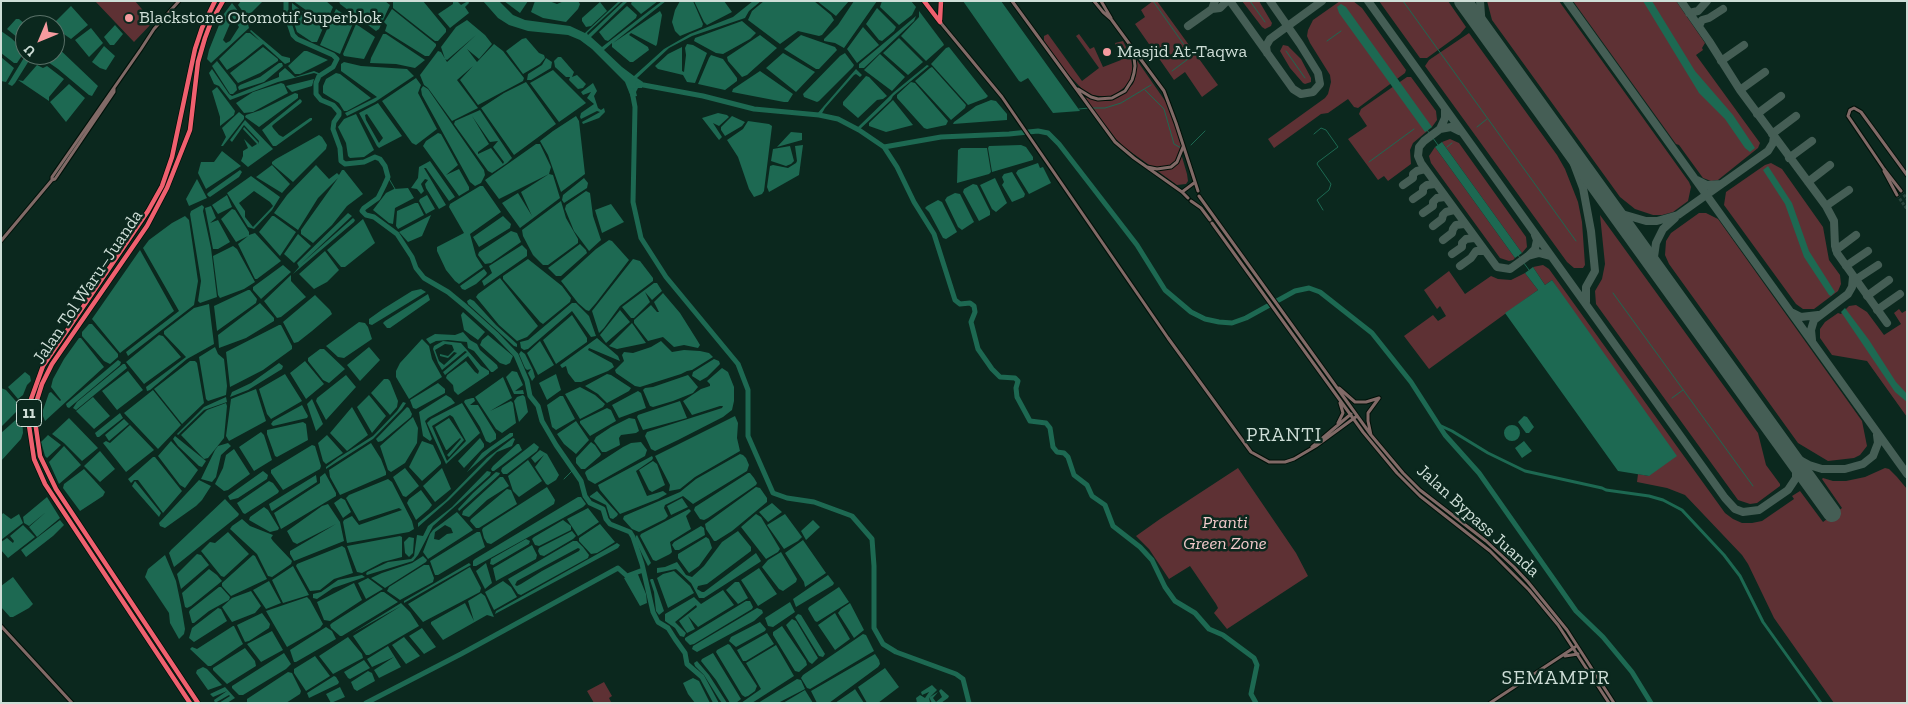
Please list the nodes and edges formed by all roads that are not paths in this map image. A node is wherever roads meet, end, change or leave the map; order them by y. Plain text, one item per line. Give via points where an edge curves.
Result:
1 (180, 1) edge
2 (215, 1) edge
3 (223, 1) edge
4 (941, 1) edge
5 (1012, 1) edge
6 (1094, 1) edge
7 (1101, 1) edge
8 (926, 3) edge
9 (1111, 19) junction
10 (940, 22) junction
11 (1132, 48) junction
12 (1075, 86) junction
13 (1184, 146) junction
14 (1145, 167) junction
15 (1884, 169) junction
16 (1907, 174) edge
17 (1194, 183) junction
18 (1901, 191) tunnel mouth
19 (1182, 192) junction
20 (1897, 195) tunnel mouth
21 (1205, 205) junction
22 (1200, 208) junction
23 (1, 242) edge
24 (1268, 297) junction
25 (1333, 382) junction
26 (1336, 396) junction
27 (1352, 414) junction
28 (1355, 418) junction
29 (1336, 425) junction
30 (1371, 435) junction
31 (1310, 450) junction
32 (1535, 593) junction
33 (1, 626) edge
34 (1575, 647) junction
35 (1578, 654) junction
36 (1564, 656) junction
37 (72, 703) edge
38 (190, 703) edge
39 (198, 703) edge
40 (1490, 703) edge
41 (1609, 703) edge
42 (1614, 703) edge

1 - 23 street via 154,29 55,179
2 - 38 highway, Jalan Tol Waru–Juanda / 11 via 195,49 172,157 162,186 43,366 30,402 28,419 34,459 45,484
3 - 39 highway, Jalan Tol Waru–Juanda / 11 via 205,38 198,62 190,130 167,188 147,226 52,364 36,403 35,421 40,456 56,489
4 - 10 highway
5 - 12 street
6 - 9 street
7 - 9 street
8 - 10 highway
9 - 11 street
10 - 31 street via 1021,122 1246,447 1262,460 1277,463 1294,459
11 - 12 street via 1135,66 1125,91 1098,99
11 - 13 street via 1164,91
12 - 14 street via 1115,142
13 - 14 street via 1177,162 1171,166 1157,170
13 - 17 street
14 - 19 street
15 - 16 street via 1848,116 1851,109 1861,112
15 - 18 street
15 - 20 street
17 - 19 street
17 - 21 street
19 - 22 street
21 - 22 street
21 - 24 street
22 - 24 street
24 - 25 street
24 - 26 street
25 - 27 street
25 - 30 street via 1355,402 1379,398 1368,413
26 - 27 street
26 - 29 street via 1342,413
27 - 28 street, Jalan Bypass Juanda
27 - 29 street
28 - 30 street, Jalan Bypass Juanda
28 - 31 street
28 - 32 street, Jalan Bypass Juanda via 1408,484
29 - 31 street
30 - 32 street, Jalan Bypass Juanda via 1416,486 1501,554
32 - 34 street, Jalan Bypass Juanda
33 - 37 street
34 - 35 street, Jalan Bypass Juanda
34 - 36 street
34 - 42 street, Jalan Bypass Juanda
35 - 36 street
35 - 41 street, Jalan Bypass Juanda
36 - 40 street

